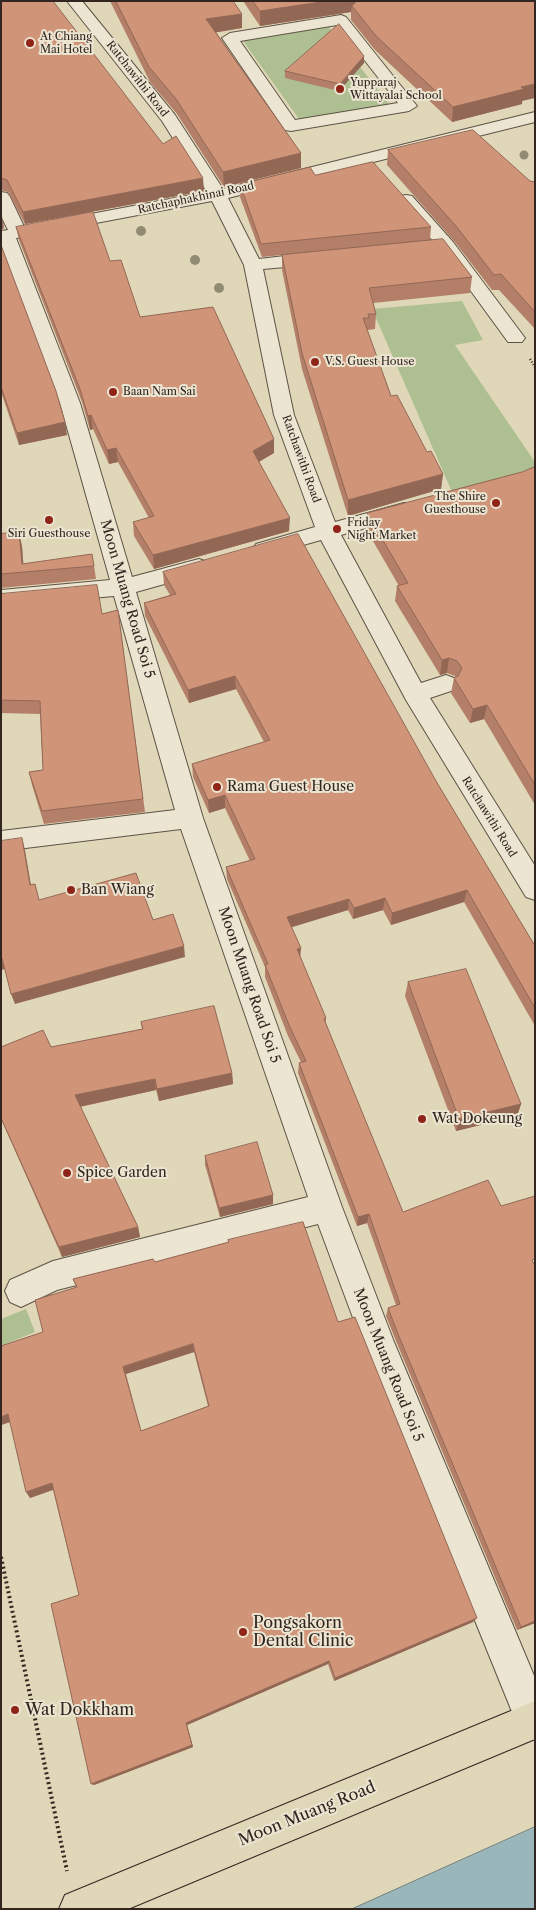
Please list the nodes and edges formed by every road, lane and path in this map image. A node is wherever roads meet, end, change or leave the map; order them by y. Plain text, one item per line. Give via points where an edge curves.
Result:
1 (74, 1) edge
2 (244, 17) dead end
3 (256, 34) junction
4 (535, 117) edge
5 (471, 133) junction
6 (486, 146) edge
7 (369, 158) junction
8 (382, 172) edge
9 (395, 187) edge
10 (218, 195) junction
11 (1, 197) edge
12 (8, 234) edge
13 (337, 257) edge
14 (253, 265) junction
15 (515, 338) dead end
16 (422, 505) edge
17 (328, 532) junction
18 (245, 554) edge
19 (217, 562) edge
20 (124, 587) junction
21 (1, 598) edge
22 (446, 684) dead end
23 (414, 694) junction
24 (190, 818) junction
25 (1, 841) edge
26 (535, 889) edge
27 (327, 1207) junction
28 (21, 1291) dead end
29 (1, 1557) edge
30 (534, 1720) edge
31 (74, 1894) edge

1 - 10 street, Ratchawithi Road via 169,119
2 - 3 street
3 - 3 street via 341,20 409,106 290,126 230,38
4 - 5 street, Ratchaphakhinai Road
5 - 6 street
5 - 7 street, Ratchaphakhinai Road
7 - 8 street
7 - 10 street, Ratchaphakhinai Road
9 - 15 street via 437,247
10 - 12 street, Ratchaphakhinai Road
10 - 14 street, Ratchawithi Road
11 - 12 street, Moon Muang Road Soi 5
12 - 20 street, Moon Muang Road Soi 5 via 70,403
13 - 14 street
14 - 17 street, Ratchawithi Road via 284,415
16 - 17 street
17 - 18 street
17 - 23 street, Ratchawithi Road
19 - 20 street
20 - 21 street
20 - 24 street, Moon Muang Road Soi 5
22 - 23 street
23 - 26 street, Ratchawithi Road
24 - 25 street
24 - 27 street, Moon Muang Road Soi 5
27 - 28 street via 53,1276
27 - 30 street, Moon Muang Road Soi 5 via 382,1351
29 - 31 path
30 - 31 main road, Moon Muang Road

